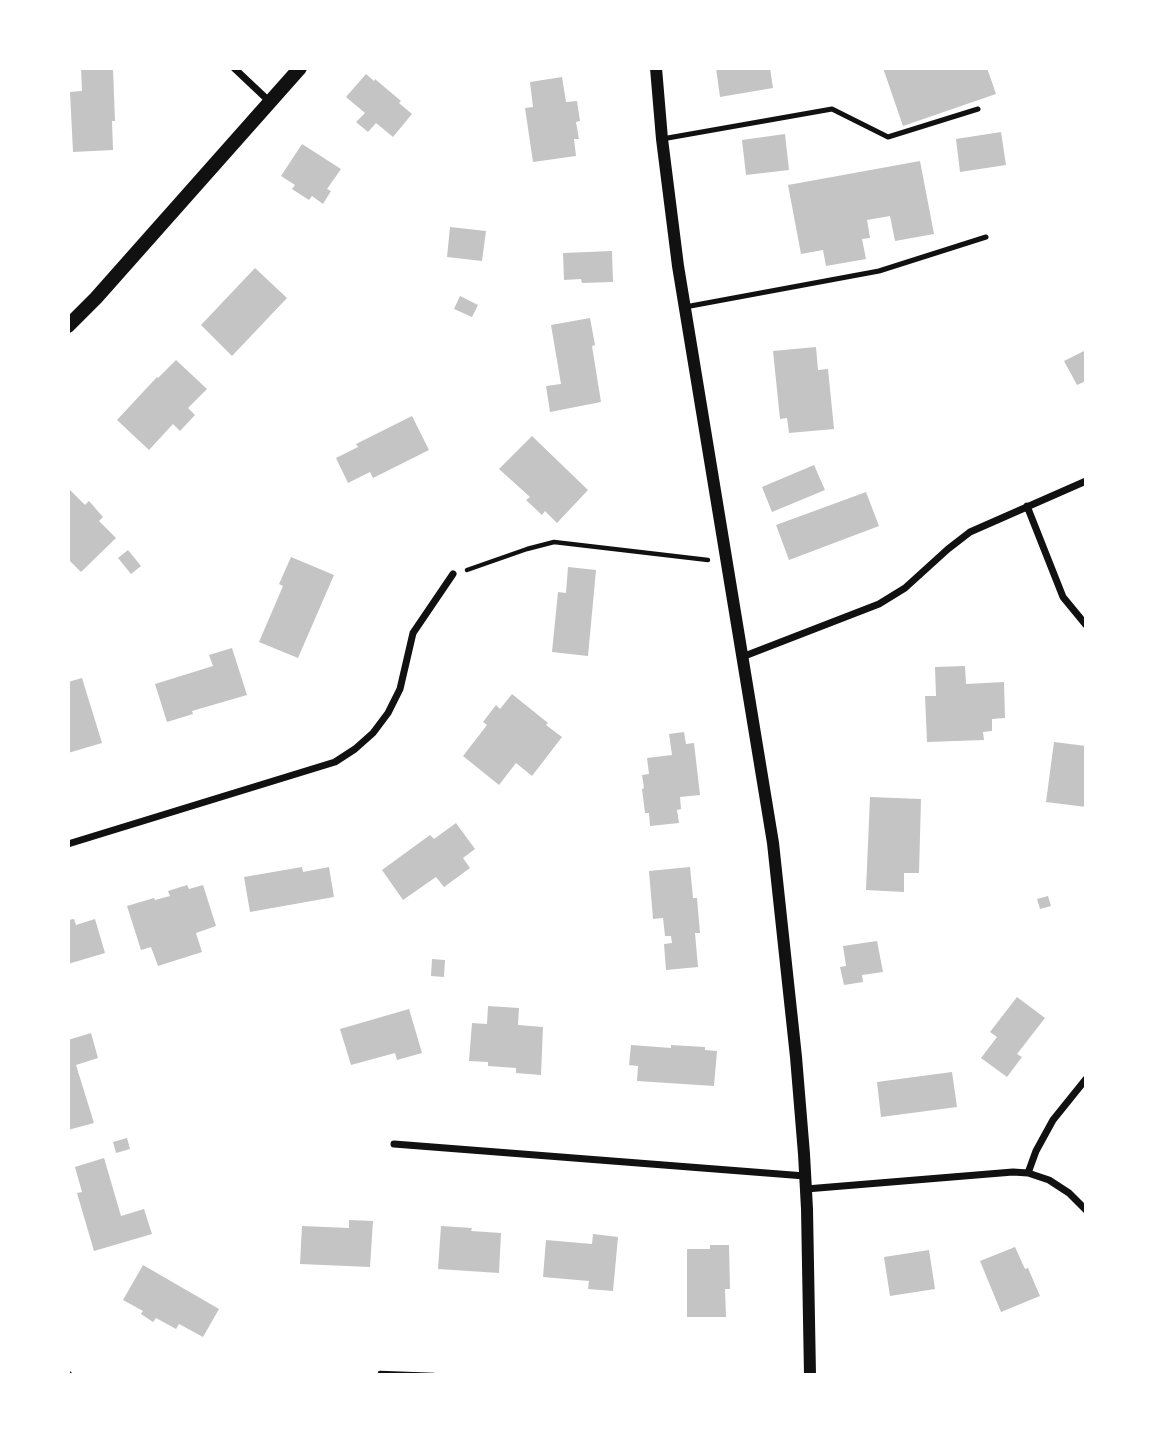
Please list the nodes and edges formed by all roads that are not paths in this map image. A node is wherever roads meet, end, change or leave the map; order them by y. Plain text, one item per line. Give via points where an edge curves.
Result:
1 (234, 68) edge
2 (300, 68) edge
3 (656, 68) edge
4 (271, 102) junction
5 (978, 109) dead end
6 (662, 139) junction
7 (986, 237) dead end
8 (685, 307) junction
9 (68, 326) edge
10 (1086, 481) edge
11 (1027, 506) junction
12 (453, 574) road end
13 (1086, 625) edge
14 (742, 657) junction
15 (68, 844) edge
16 (1086, 1079) edge
17 (394, 1144) dead end
18 (1028, 1174) junction
19 (806, 1182) junction
20 (1086, 1210) edge
21 (810, 1375) edge

1 - 4 street
2 - 4 main road
3 - 6 street
4 - 9 main road
5 - 6 lane via 888,136 832,109
6 - 8 street
7 - 8 lane via 879,271
8 - 14 street
10 - 11 street
11 - 13 street via 1063,597
11 - 14 street via 970,532 905,588 878,604
12 - 15 street via 413,633 400,689 388,713 355,749 335,762
14 - 19 street via 774,843
16 - 18 street via 1053,1120
17 - 19 street
18 - 19 street
18 - 20 street via 1049,1180
19 - 21 street

